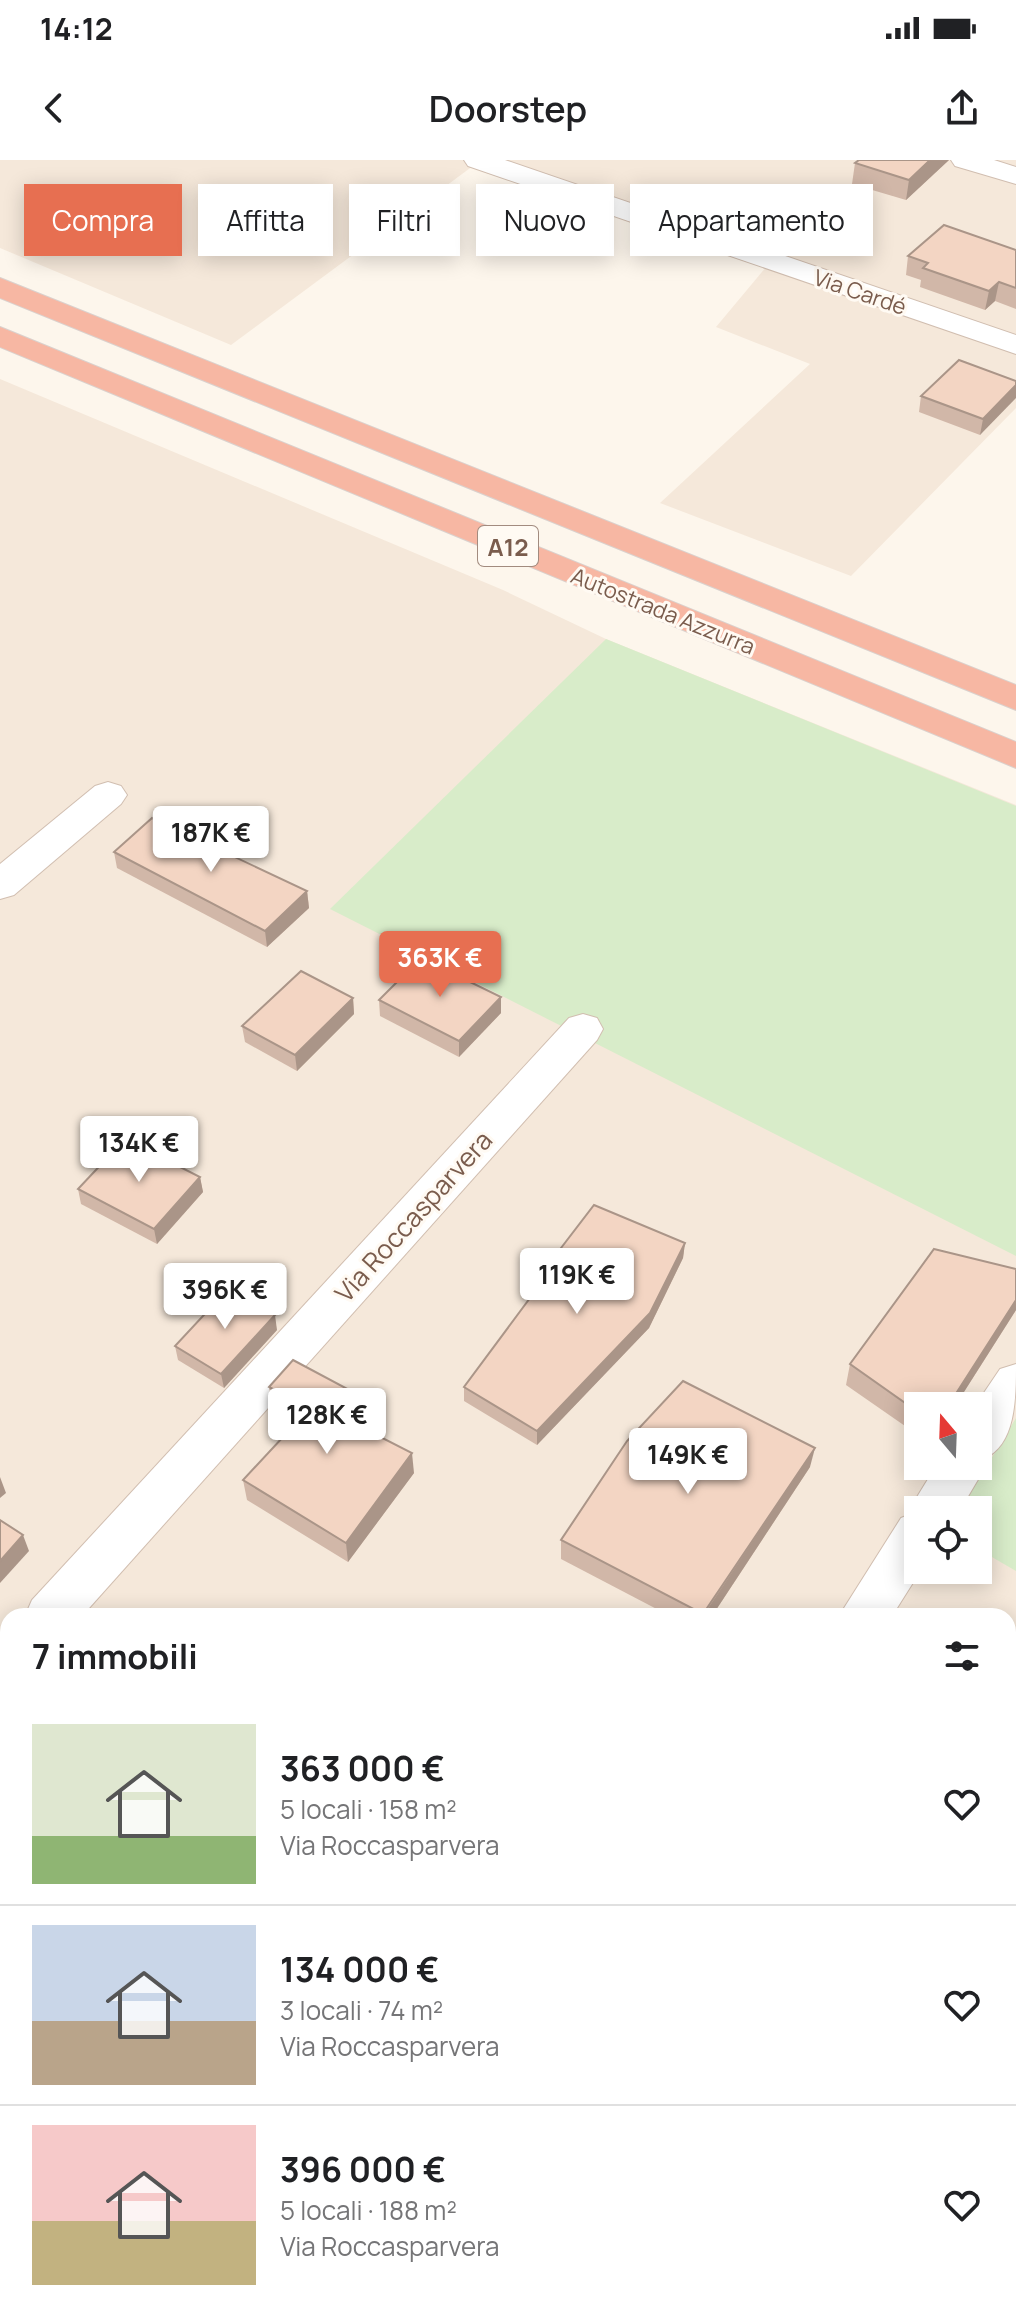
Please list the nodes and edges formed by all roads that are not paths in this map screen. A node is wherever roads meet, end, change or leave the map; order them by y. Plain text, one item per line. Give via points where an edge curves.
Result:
1 (478, 160) edge
2 (965, 160) edge
3 (1016, 176) edge
4 (0, 287) edge
5 (0, 336) edge
6 (1016, 345) edge
7 (1016, 698) edge
8 (1016, 756) edge
9 (108, 795) dead end
10 (0, 885) edge
11 (583, 1029) dead end
12 (1016, 1383) edge
13 (992, 1420) edge
14 (904, 1555) edge
15 (57, 1608) edge
16 (869, 1608) edge

1 - 6 street, Via Cardé
2 - 3 street
4 - 7 highway, Autostrada Azzurra / A12
5 - 8 highway, Autostrada Azzurra / A12
9 - 10 street
11 - 15 street, Via Roccasparvera
12 - 13 street
14 - 16 street

